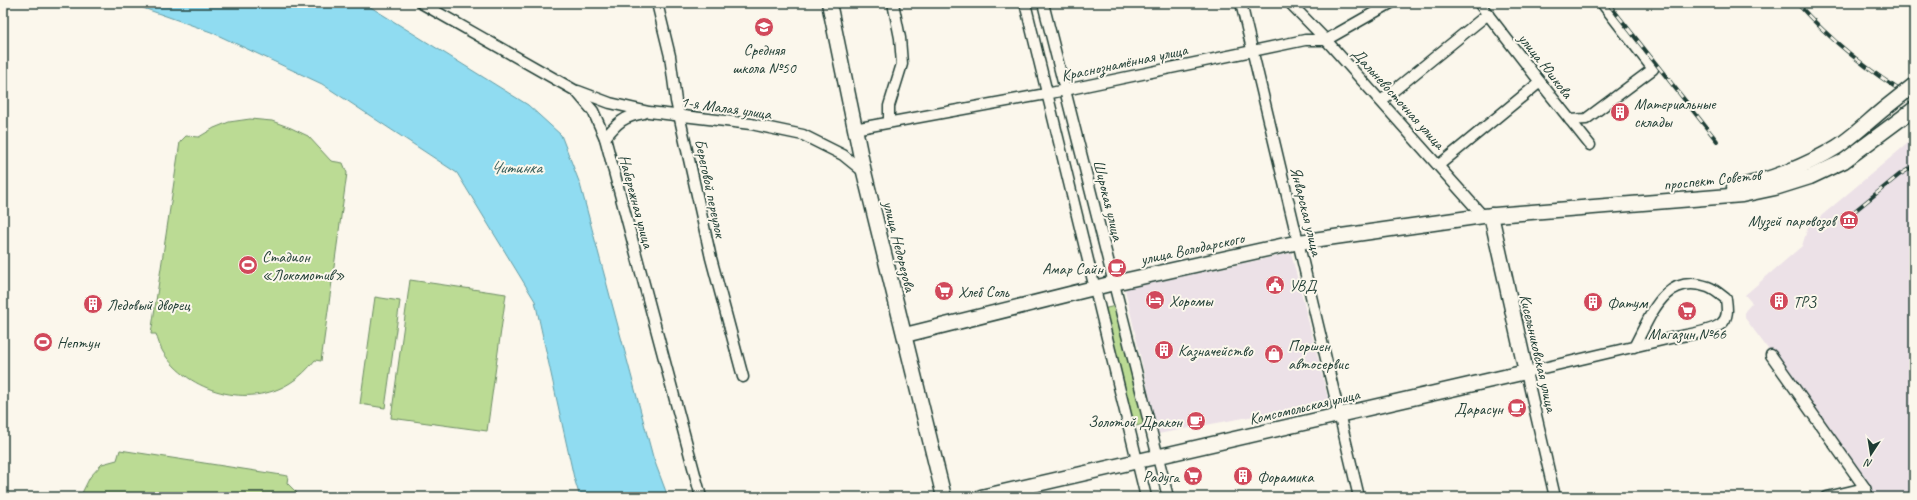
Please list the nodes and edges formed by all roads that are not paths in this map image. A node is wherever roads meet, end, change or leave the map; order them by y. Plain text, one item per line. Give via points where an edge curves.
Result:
1 (421, 3) edge
2 (656, 3) edge
3 (829, 3) edge
4 (893, 3) edge
5 (1025, 3) edge
6 (1043, 3) edge
7 (1241, 3) edge
8 (1290, 3) edge
9 (1480, 3) edge
10 (1602, 3) edge
11 (1385, 5) edge
12 (1488, 14) junction
13 (1326, 40) junction
14 (1252, 50) junction
15 (1540, 82) junction
16 (1914, 84) edge
17 (1065, 89) junction
18 (576, 91) junction
19 (1046, 94) junction
20 (1380, 100) junction
21 (1914, 109) edge
22 (649, 112) junction
23 (680, 116) junction
24 (1570, 120) junction
25 (889, 121) junction
26 (854, 129) junction
27 (605, 138) junction
28 (1590, 145) dead end
29 (1439, 165) junction
30 (864, 172) junction
31 (1633, 204) junction
32 (1487, 216) junction
33 (1299, 242) junction
34 (1114, 283) junction
35 (1095, 288) junction
36 (905, 336) junction
37 (1634, 347) junction
38 (1771, 355) dead end
39 (1526, 372) junction
40 (743, 377) dead end
41 (1340, 414) junction
42 (1159, 457) junction
43 (1138, 462) junction
44 (1867, 492) edge
45 (701, 497) edge
46 (944, 497) edge
47 (981, 497) edge
48 (1146, 497) edge
49 (1168, 497) edge
50 (1359, 497) edge
51 (1554, 497) edge
52 (1827, 497) edge

1 - 18 street, Набережная улица
2 - 23 street, Береговой переулок via 670,56
3 - 26 main road, улица Недорезова
4 - 25 street via 902,64 889,106
5 - 19 street
6 - 17 street, Широкая улица
7 - 14 street, Январская улица
8 - 13 street, Дальневосточная улица
9 - 12 street, улица Юшкова
10 - 24 street via 1653,68 1586,119
11 - 13 street, Краснознамённая улица
12 - 15 street, улица Юшкова
12 - 20 street
13 - 14 street, Краснознамённая улица via 1304,40
13 - 20 street, Дальневосточная улица
14 - 17 street, Краснознамённая улица
14 - 33 street, Январская улица
15 - 24 street, улица Юшкова
15 - 29 street
16 - 31 main road, проспект Советов, bridge via 1838,147 1800,167 1745,186
17 - 19 street, Краснознамённая улица
17 - 34 street, Широкая улица
18 - 22 street, 1-я Малая улица via 610,104
18 - 27 street, Набережная улица via 593,111
19 - 25 street, Краснознамённая улица
19 - 35 street
20 - 29 street, Дальневосточная улица
21 - 31 main road, проспект Советов via 1844,162 1810,177 1742,195
22 - 23 street, 1-я Малая улица
22 - 27 street via 629,116 614,126
23 - 30 street, 1-я Малая улица via 751,124 803,135 843,155
23 - 40 street, Береговой переулок via 713,268
24 - 28 street, улица Юшкова
25 - 26 street, Краснознамённая улица
26 - 30 main road, улица Недорезова
27 - 45 street, Набережная улица
29 - 32 street, Дальневосточная улица
30 - 36 main road, улица Недорезова
31 - 32 main road, проспект Советов
32 - 33 main road, улица Володарского
32 - 39 main road, Кисельниковская улица
33 - 34 main road, улица Володарского
33 - 41 street, Январская улица
34 - 35 main road, улица Володарского
34 - 42 street, Широкая улица
35 - 36 main road, улица Володарского
35 - 43 street
36 - 46 main road, улица Недорезова
37 - 37 street, Комсомольская улица via 1716,327 1726,318 1726,298 1709,287 1687,284 1672,288 1660,299
37 - 39 street, Комсомольская улица
38 - 44 street
39 - 41 main road, Комсомольская улица
39 - 51 street, Кисельниковская улица
41 - 42 main road, Комсомольская улица
41 - 50 street, Январская улица
42 - 43 main road, Комсомольская улица
42 - 49 street, Широкая улица
43 - 47 main road, Комсомольская улица
43 - 48 street
44 - 52 street

